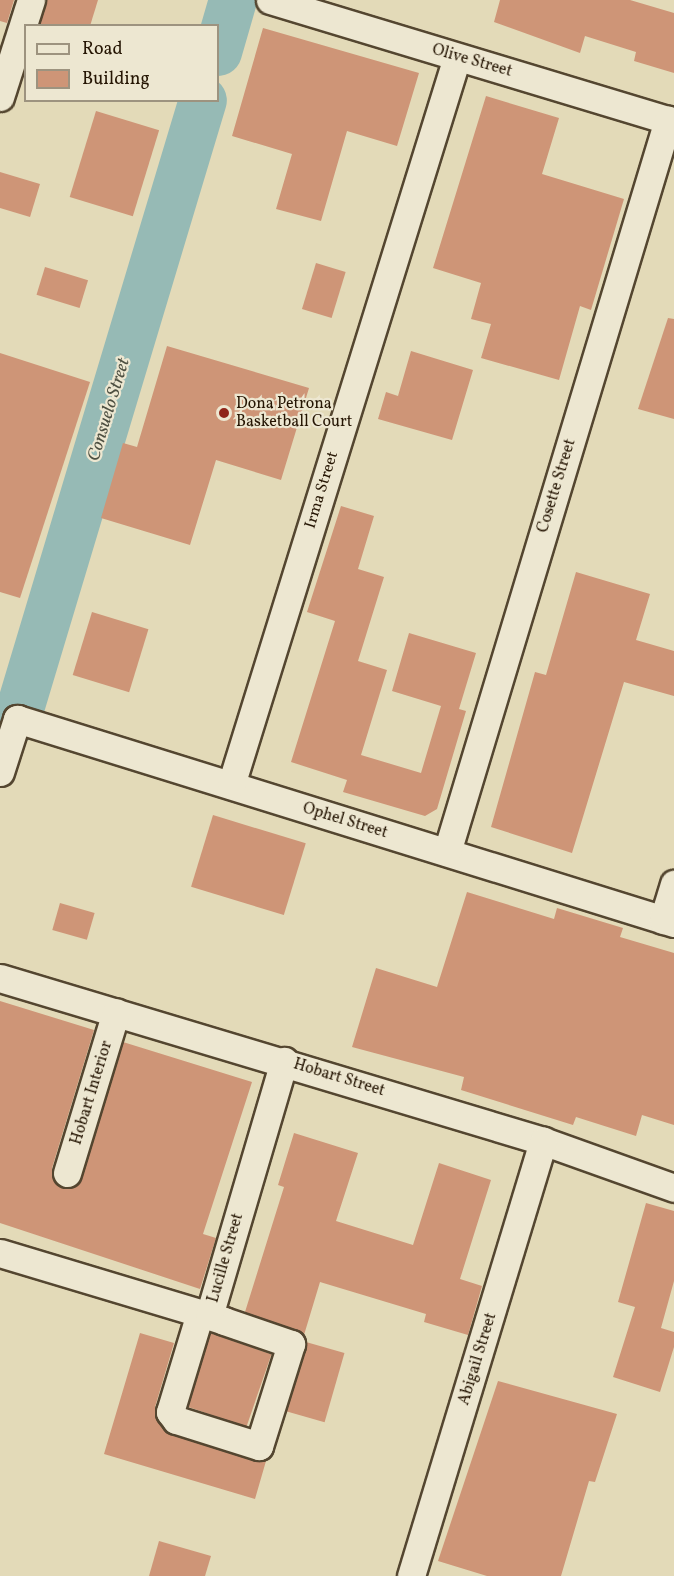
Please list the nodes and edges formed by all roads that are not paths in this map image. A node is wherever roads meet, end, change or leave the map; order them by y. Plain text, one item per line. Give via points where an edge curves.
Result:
1 (31, 0) edge
2 (270, 0) edge
3 (457, 57) junction
4 (0, 97) edge
5 (671, 121) edge
6 (0, 772) edge
7 (231, 785) junction
8 (447, 852) junction
9 (674, 884) edge
10 (669, 921) edge
11 (0, 978) edge
12 (116, 1012) junction
13 (284, 1061) junction
14 (543, 1141) junction
15 (68, 1173) dead end
16 (674, 1188) edge
17 (0, 1253) edge
18 (204, 1314) junction
19 (411, 1576) edge

1 - 4 street
2 - 3 street, Olive Street
3 - 5 street, Olive Street
3 - 7 street, Irma Street
5 - 8 street, Cosette Street
6 - 7 street, Ophel Street via 17,719
7 - 8 street, Ophel Street
8 - 10 street, Ophel Street
9 - 10 street
11 - 12 street, Hobart Street
12 - 13 street, Hobart Street
12 - 15 street, Hobart Interior
13 - 14 street, Hobart Street
13 - 18 street, Lucille Street
14 - 16 street, Hobart Street
14 - 19 street, Abigail Street
17 - 18 street, Lucille Street
18 - 18 street via 291,1344 259,1446 176,1420 170,1412

